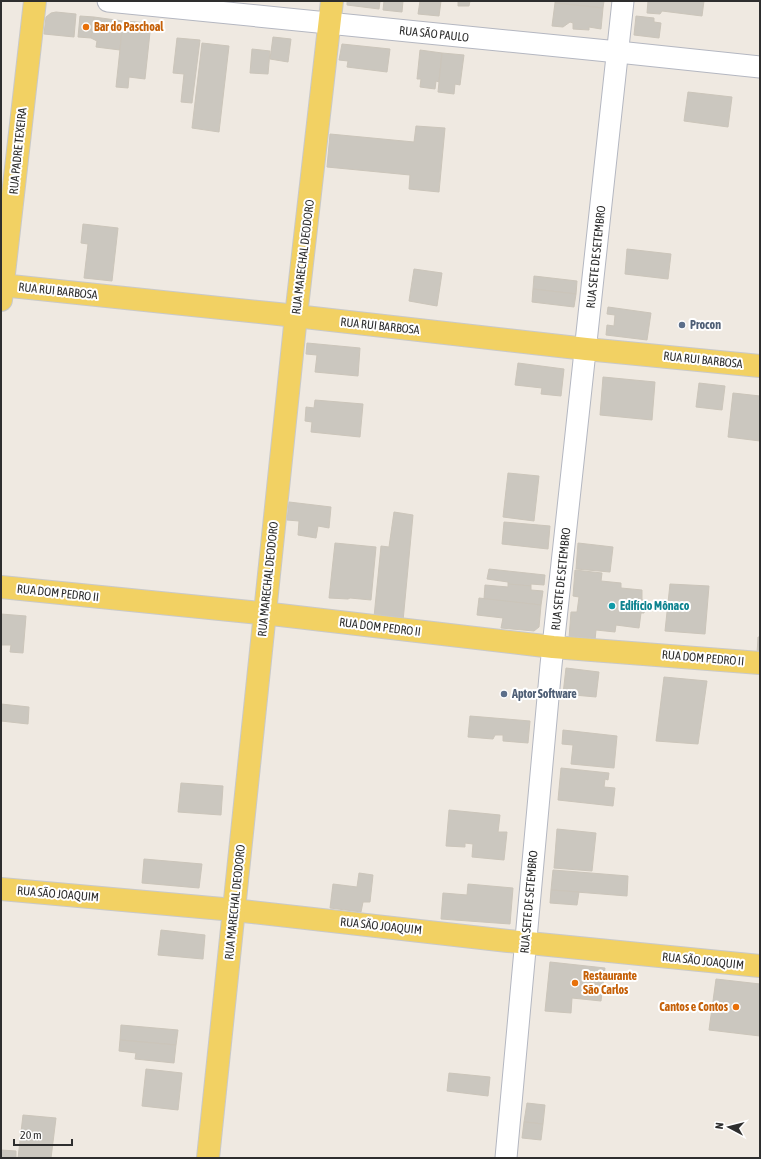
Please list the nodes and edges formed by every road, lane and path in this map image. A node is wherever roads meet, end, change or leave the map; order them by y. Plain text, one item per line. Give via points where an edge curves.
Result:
1 (35, 1) edge
2 (108, 1) edge
3 (332, 1) edge
4 (623, 1) edge
5 (330, 23) junction
6 (618, 52) junction
7 (760, 67) edge
8 (2, 290) edge
9 (296, 316) junction
10 (586, 349) junction
11 (760, 366) edge
12 (1, 587) edge
13 (265, 614) junction
14 (553, 647) junction
15 (760, 663) edge
16 (1, 889) edge
17 (234, 910) junction
18 (526, 943) junction
19 (760, 966) edge
20 (208, 1158) edge
21 (506, 1158) edge

1 - 8 main road, RUA PADRE TEXEIRA
2 - 5 street, RUA SÃO PAULO
3 - 5 main road, RUA MARECHAL DEODORO
4 - 6 street, RUA SETE DE SETEMBRO
5 - 6 street, RUA SÃO PAULO
5 - 9 main road, RUA MARECHAL DEODORO
6 - 7 street, RUA SÃO PAULO
6 - 10 street, RUA SETE DE SETEMBRO
8 - 9 main road, RUA RUI BARBOSA
9 - 10 main road, RUA RUI BARBOSA
9 - 13 main road, RUA MARECHAL DEODORO
10 - 11 main road, RUA RUI BARBOSA
10 - 14 street, RUA SETE DE SETEMBRO
12 - 13 main road, RUA DOM PEDRO II
13 - 14 main road, RUA DOM PEDRO II
13 - 17 main road, RUA MARECHAL DEODORO
14 - 15 main road, RUA DOM PEDRO II
14 - 18 street, RUA SETE DE SETEMBRO
16 - 17 main road, RUA SÃO JOAQUIM
17 - 18 main road, RUA SÃO JOAQUIM
17 - 20 main road, RUA MARECHAL DEODORO
18 - 19 main road, RUA SÃO JOAQUIM
18 - 21 street, RUA SETE DE SETEMBRO

